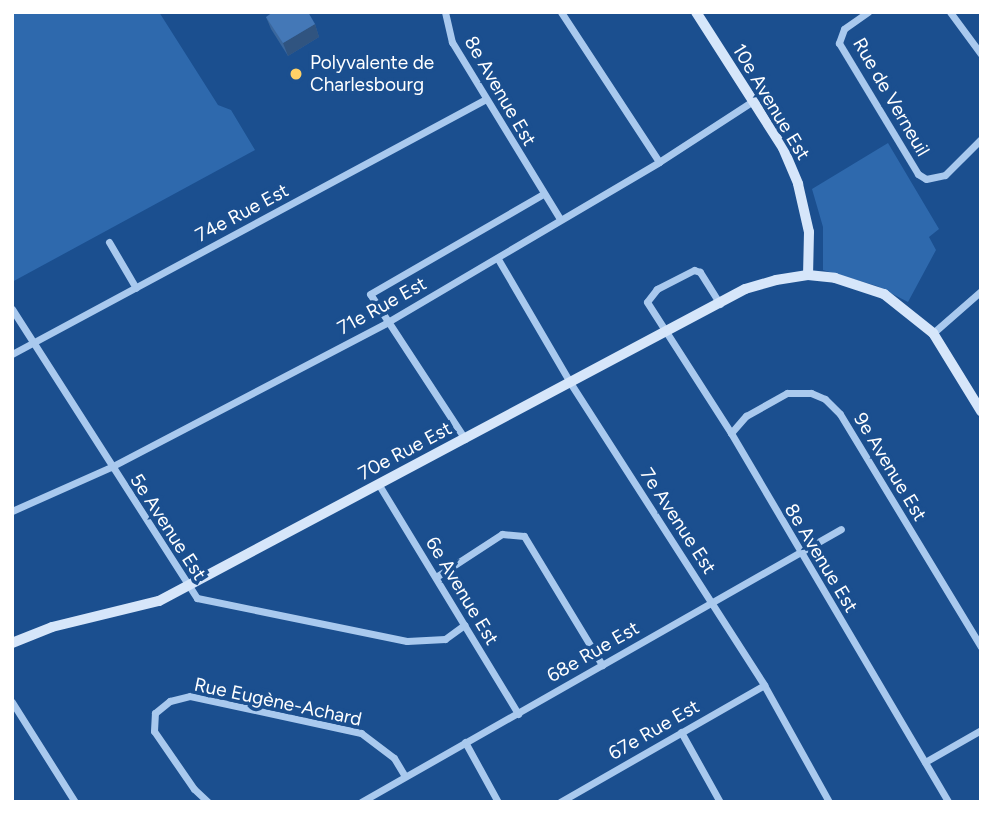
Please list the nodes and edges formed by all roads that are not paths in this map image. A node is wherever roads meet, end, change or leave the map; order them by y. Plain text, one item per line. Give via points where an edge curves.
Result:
1 (445, 12) edge
2 (561, 12) edge
3 (696, 12) edge
4 (868, 12) edge
5 (950, 12) edge
6 (981, 54) edge
7 (486, 99) junction
8 (753, 101) junction
9 (981, 139) edge
10 (659, 162) junction
11 (543, 194) junction
12 (560, 219) junction
13 (109, 242) dead end
14 (498, 259) junction
15 (808, 275) junction
16 (136, 288) junction
17 (981, 291) edge
18 (720, 304) junction
19 (12, 309) edge
20 (386, 323) junction
21 (664, 332) junction
22 (933, 333) junction
23 (35, 342) junction
24 (12, 354) edge
25 (571, 384) junction
26 (981, 411) edge
27 (731, 433) junction
28 (465, 439) junction
29 (111, 467) junction
30 (379, 485) junction
31 (12, 511) edge
32 (841, 529) dead end
33 (799, 553) junction
34 (436, 577) junction
35 (184, 585) junction
36 (712, 603) junction
37 (464, 625) junction
38 (12, 643) edge
39 (981, 647) edge
40 (602, 665) junction
41 (764, 685) junction
42 (12, 702) edge
43 (518, 714) junction
44 (981, 730) edge
45 (681, 732) junction
46 (465, 742) junction
47 (925, 762) junction
48 (405, 776) junction
49 (75, 802) edge
50 (208, 802) edge
51 (361, 802) edge
52 (498, 802) edge
53 (560, 802) edge
54 (720, 802) edge
55 (829, 802) edge
56 (948, 802) edge

1 - 7 street, 8e Avenue Est via 452,42
2 - 10 street
3 - 8 street, 10e Avenue Est
4 - 9 street, Rue de Verneuil via 844,29 839,43 918,174 926,179 945,175
5 - 6 street
7 - 11 street, 8e Avenue Est
7 - 16 street, 74e Rue Est
8 - 10 street, 71e Rue Est
8 - 15 street, 10e Avenue Est via 799,184 809,232
10 - 12 street, 71e Rue Est
11 - 12 street, 8e Avenue Est
11 - 20 street, 71e Rue Est via 370,294
12 - 14 street, 71e Rue Est
13 - 16 street
14 - 20 street, 71e Rue Est
14 - 25 street, 7e Avenue Est
15 - 18 street, 70e Rue Est via 745,289
15 - 22 street via 835,278 884,294
16 - 23 street, 74e Rue Est
17 - 22 street
18 - 21 street, 70e Rue Est
18 - 21 street, 8e Avenue Est via 700,272 689,272 649,295 647,302
19 - 23 street, 5e Avenue Est
20 - 28 street
20 - 29 street, 71e Rue Est
21 - 25 street, 70e Rue Est
21 - 27 street, 8e Avenue Est
22 - 26 street
23 - 24 street, 74e Rue Est
23 - 29 street, 5e Avenue Est
25 - 28 street, 70e Rue Est
25 - 36 street, 7e Avenue Est
27 - 33 street, 8e Avenue Est
27 - 39 street, 9e Avenue Est via 746,416 787,393 811,393 825,399 840,414
28 - 30 street, 70e Rue Est
29 - 31 street, 71e Rue Est
29 - 35 street, 5e Avenue Est
30 - 34 street, 6e Avenue Est
30 - 35 street, 70e Rue Est
32 - 33 street, 68e Rue Est
33 - 36 street, 68e Rue Est
33 - 47 street, 8e Avenue Est
34 - 37 street, 6e Avenue Est
34 - 40 street via 502,534 524,536
35 - 37 street, 5e Avenue Est via 212,604 407,641 445,639
35 - 38 street, 70e Rue Est via 132,610 52,627
36 - 40 street, 68e Rue Est
36 - 41 street, 7e Avenue Est
37 - 43 street, 6e Avenue Est
40 - 43 street, 68e Rue Est
41 - 45 street, 67e Rue Est
41 - 55 street, 7e Avenue Est
42 - 49 street
43 - 46 street, 68e Rue Est
44 - 47 street
45 - 53 street, 67e Rue Est
45 - 54 street
46 - 48 street, 68e Rue Est
46 - 52 street
47 - 56 street, 8e Avenue Est
48 - 50 street, Rue Eugène-Achard via 386,750 361,733 190,696 170,701 155,713 154,731
48 - 51 street, 68e Rue Est

